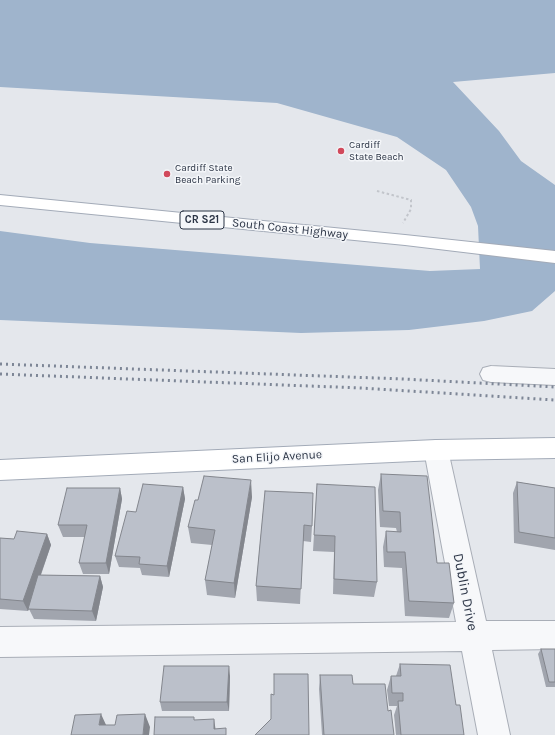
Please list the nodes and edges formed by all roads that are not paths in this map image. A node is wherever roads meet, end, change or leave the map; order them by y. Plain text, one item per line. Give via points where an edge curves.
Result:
1 (0, 200) edge
2 (555, 257) edge
3 (491, 374) dead end
4 (555, 377) edge
5 (555, 448) edge
6 (436, 450) junction
7 (0, 470) edge
8 (555, 635) edge
9 (474, 636) junction
10 (0, 642) edge
11 (494, 735) edge

1 - 2 main road, South Coast Highway / CR S21 via 404,233
3 - 4 street
5 - 6 main road, San Elijo Avenue
6 - 7 main road, San Elijo Avenue
6 - 9 street, Dublin Drive
8 - 9 street
9 - 10 street
9 - 11 street, Dublin Drive

